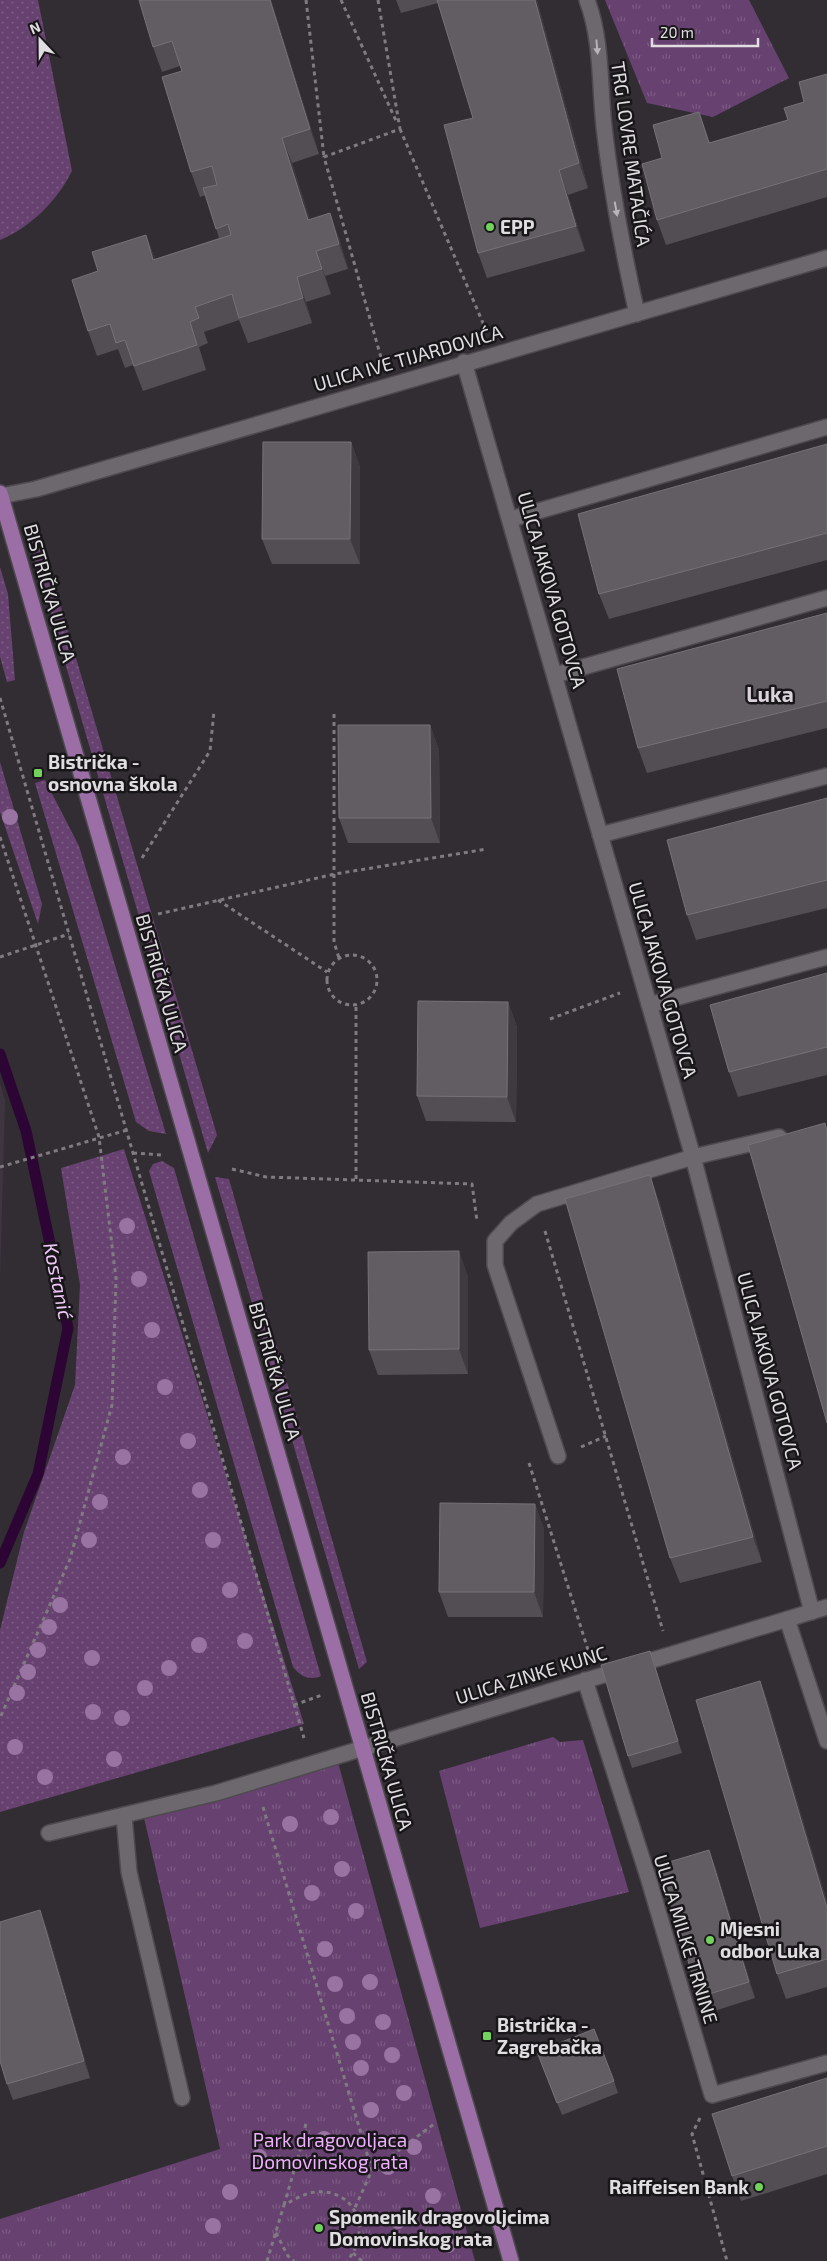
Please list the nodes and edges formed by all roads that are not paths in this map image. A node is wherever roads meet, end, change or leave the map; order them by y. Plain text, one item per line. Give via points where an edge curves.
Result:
1 (587, 0) edge
2 (827, 258) edge
3 (637, 314) junction
4 (464, 362) junction
5 (827, 427) edge
6 (0, 495) edge
7 (511, 519) junction
8 (827, 598) edge
9 (556, 675) junction
10 (827, 776) edge
11 (600, 835) junction
12 (827, 958) edge
13 (649, 1005) junction
14 (790, 1134) edge
15 (693, 1157) junction
16 (558, 1456) dead end
17 (827, 1607) edge
18 (812, 1612) junction
19 (787, 1619) junction
20 (591, 1678) junction
21 (827, 1741) edge
22 (362, 1747) junction
23 (124, 1816) junction
24 (49, 1833) dead end
25 (827, 2063) edge
26 (182, 2098) dead end
27 (511, 2261) edge

1 -> 3 street, TRG LOVRE MATAČIĆA via 595,22 605,135
2 - 3 street, ULICA IVE TIJARDOVIĆA
3 - 4 street, ULICA IVE TIJARDOVIĆA
4 - 6 street, ULICA IVE TIJARDOVIĆA via 36,489
4 - 7 street, ULICA JAKOVA GOTOVCA
5 - 7 street
6 - 22 main road, BISTRIČKA ULICA
7 - 9 street, ULICA JAKOVA GOTOVCA
8 - 9 street
9 - 11 street, ULICA JAKOVA GOTOVCA
10 - 11 street
11 - 13 street, ULICA JAKOVA GOTOVCA
12 - 13 street
13 - 15 street, ULICA JAKOVA GOTOVCA
14 - 15 street
15 - 16 street via 537,1204 511,1223 494,1241 495,1266
15 - 18 street, ULICA JAKOVA GOTOVCA
17 - 18 street, ULICA ZINKE KUNC
18 - 19 street, ULICA ZINKE KUNC
19 - 20 street, ULICA ZINKE KUNC
19 - 21 street
20 - 22 street, ULICA ZINKE KUNC
20 - 25 street, ULICA MILKE TRNINE via 712,2095
22 - 23 street, ULICA ZINKE KUNC via 216,1793
22 - 27 main road, BISTRIČKA ULICA
23 - 24 street, ULICA ZINKE KUNC
23 - 26 street via 129,1872

